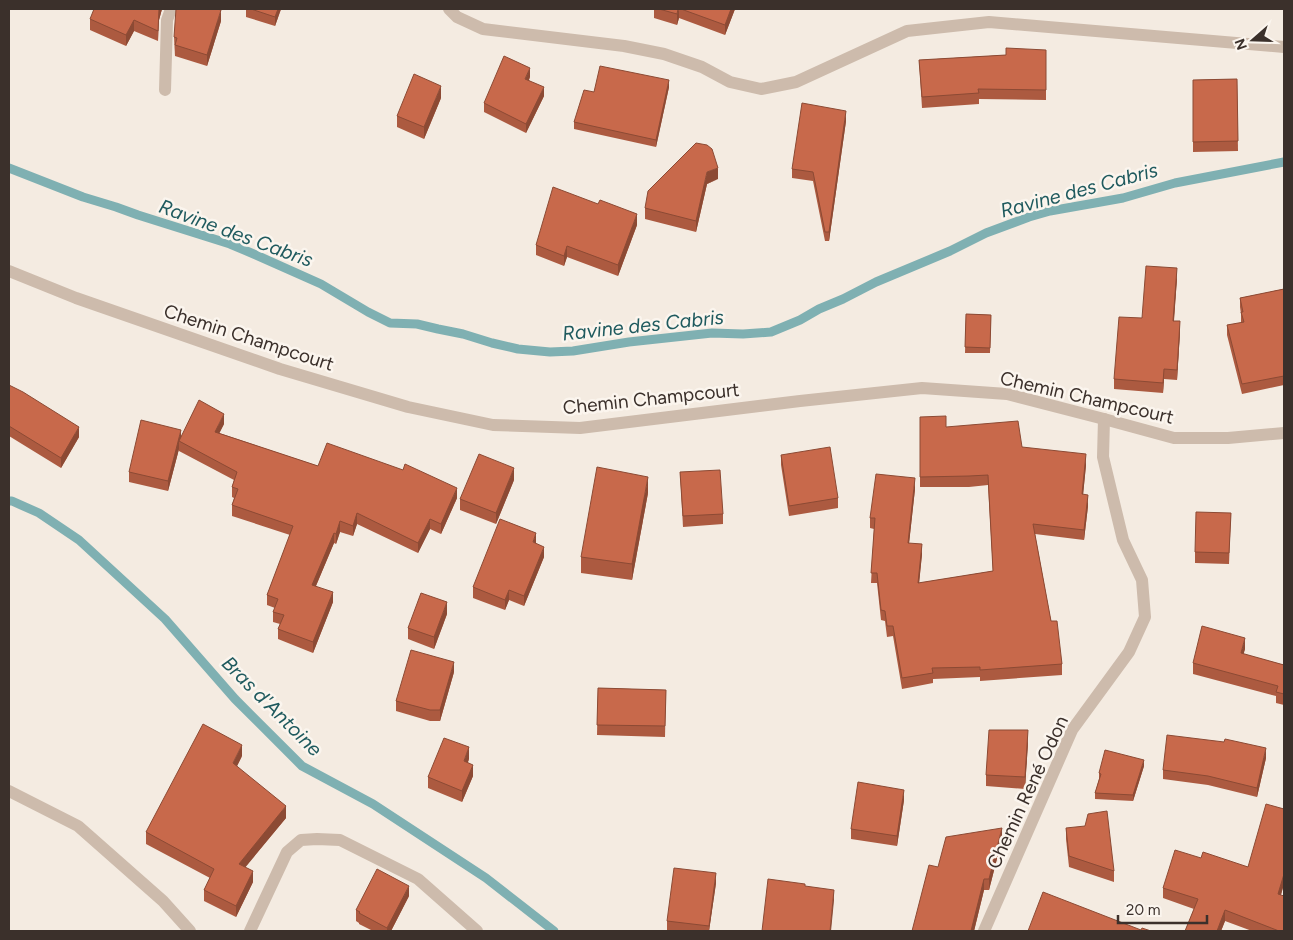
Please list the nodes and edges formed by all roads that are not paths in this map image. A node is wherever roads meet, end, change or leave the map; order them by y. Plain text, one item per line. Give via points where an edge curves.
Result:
1 (172, 9) edge
2 (449, 9) edge
3 (1284, 47) edge
4 (165, 90) dead end
5 (9, 272) edge
6 (1104, 419) junction
7 (1284, 433) edge
8 (9, 791) edge
9 (190, 931) edge
10 (250, 931) edge
11 (477, 931) edge
12 (984, 931) edge

1 - 4 street via 167,20
2 - 3 street via 457,17 483,29 664,54 702,67 730,82 761,89 796,82 908,32 989,22
5 - 6 street, Chemin Champcourt via 280,369 408,408 493,424 580,428 922,388 1007,394
6 - 7 street, Chemin Champcourt via 1174,438
6 - 12 street, Chemin René Odon via 1102,457 1123,540 1142,580 1145,617 1129,652 1072,730
8 - 9 street via 78,826 163,901
10 - 11 street via 287,852 301,840 317,839 340,840 418,879

